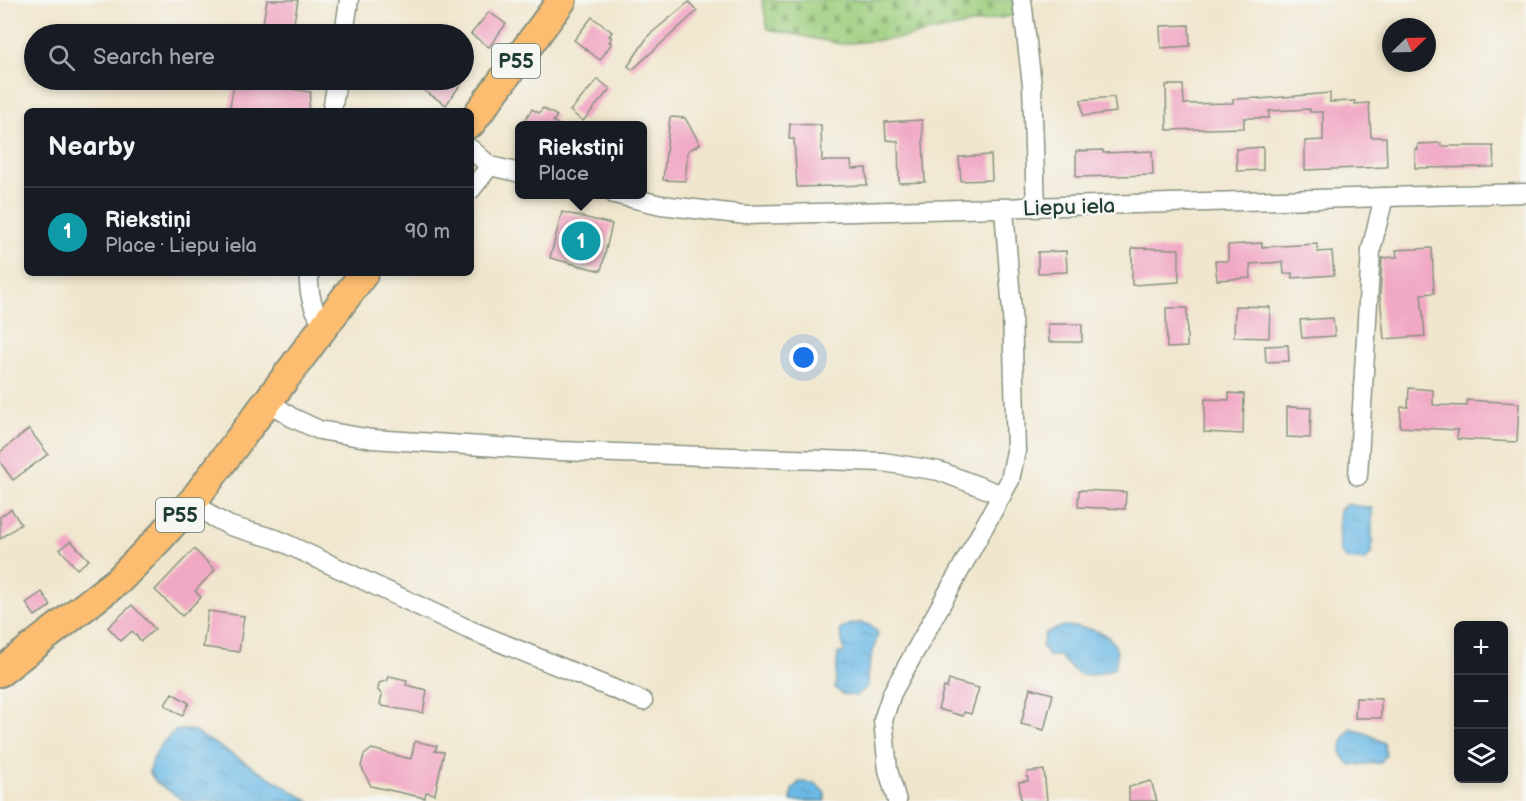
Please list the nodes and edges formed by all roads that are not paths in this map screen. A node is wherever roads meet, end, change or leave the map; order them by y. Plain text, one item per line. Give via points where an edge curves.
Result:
1 (349, 0) edge
2 (562, 0) edge
3 (1022, 0) edge
4 (345, 24) edge
5 (335, 90) edge
6 (332, 108) edge
7 (474, 119) edge
8 (474, 152) edge
9 (490, 166) junction
10 (515, 172) edge
11 (474, 186) edge
12 (1526, 193) edge
13 (1384, 197) junction
14 (631, 199) edge
15 (1036, 208) junction
16 (1004, 209) junction
17 (309, 276) edge
18 (362, 276) edge
19 (327, 325) junction
20 (270, 401) junction
21 (1358, 476) dead end
22 (1002, 495) junction
23 (193, 501) junction
24 (0, 672) edge
25 (643, 701) dead end
26 (897, 801) edge

1 - 4 street
2 - 7 main road, P55
3 - 15 street via 1032,85
5 - 6 street
8 - 9 street
9 - 10 street
9 - 11 street
12 - 13 street, Liepu iela
13 - 15 street, Liepu iela
13 - 21 street via 1371,250
14 - 16 street, Liepu iela via 746,215
15 - 16 street, Liepu iela
16 - 22 street via 1016,451 1010,480
17 - 19 street via 313,303
18 - 19 main road, P55
19 - 20 main road, P55
20 - 22 street via 291,417 319,430 372,439 559,451 883,462 939,471
20 - 23 main road, P55
22 - 26 street via 892,693 884,720 888,771
23 - 24 main road, P55 via 120,580
23 - 25 street via 230,526 276,540 470,630

